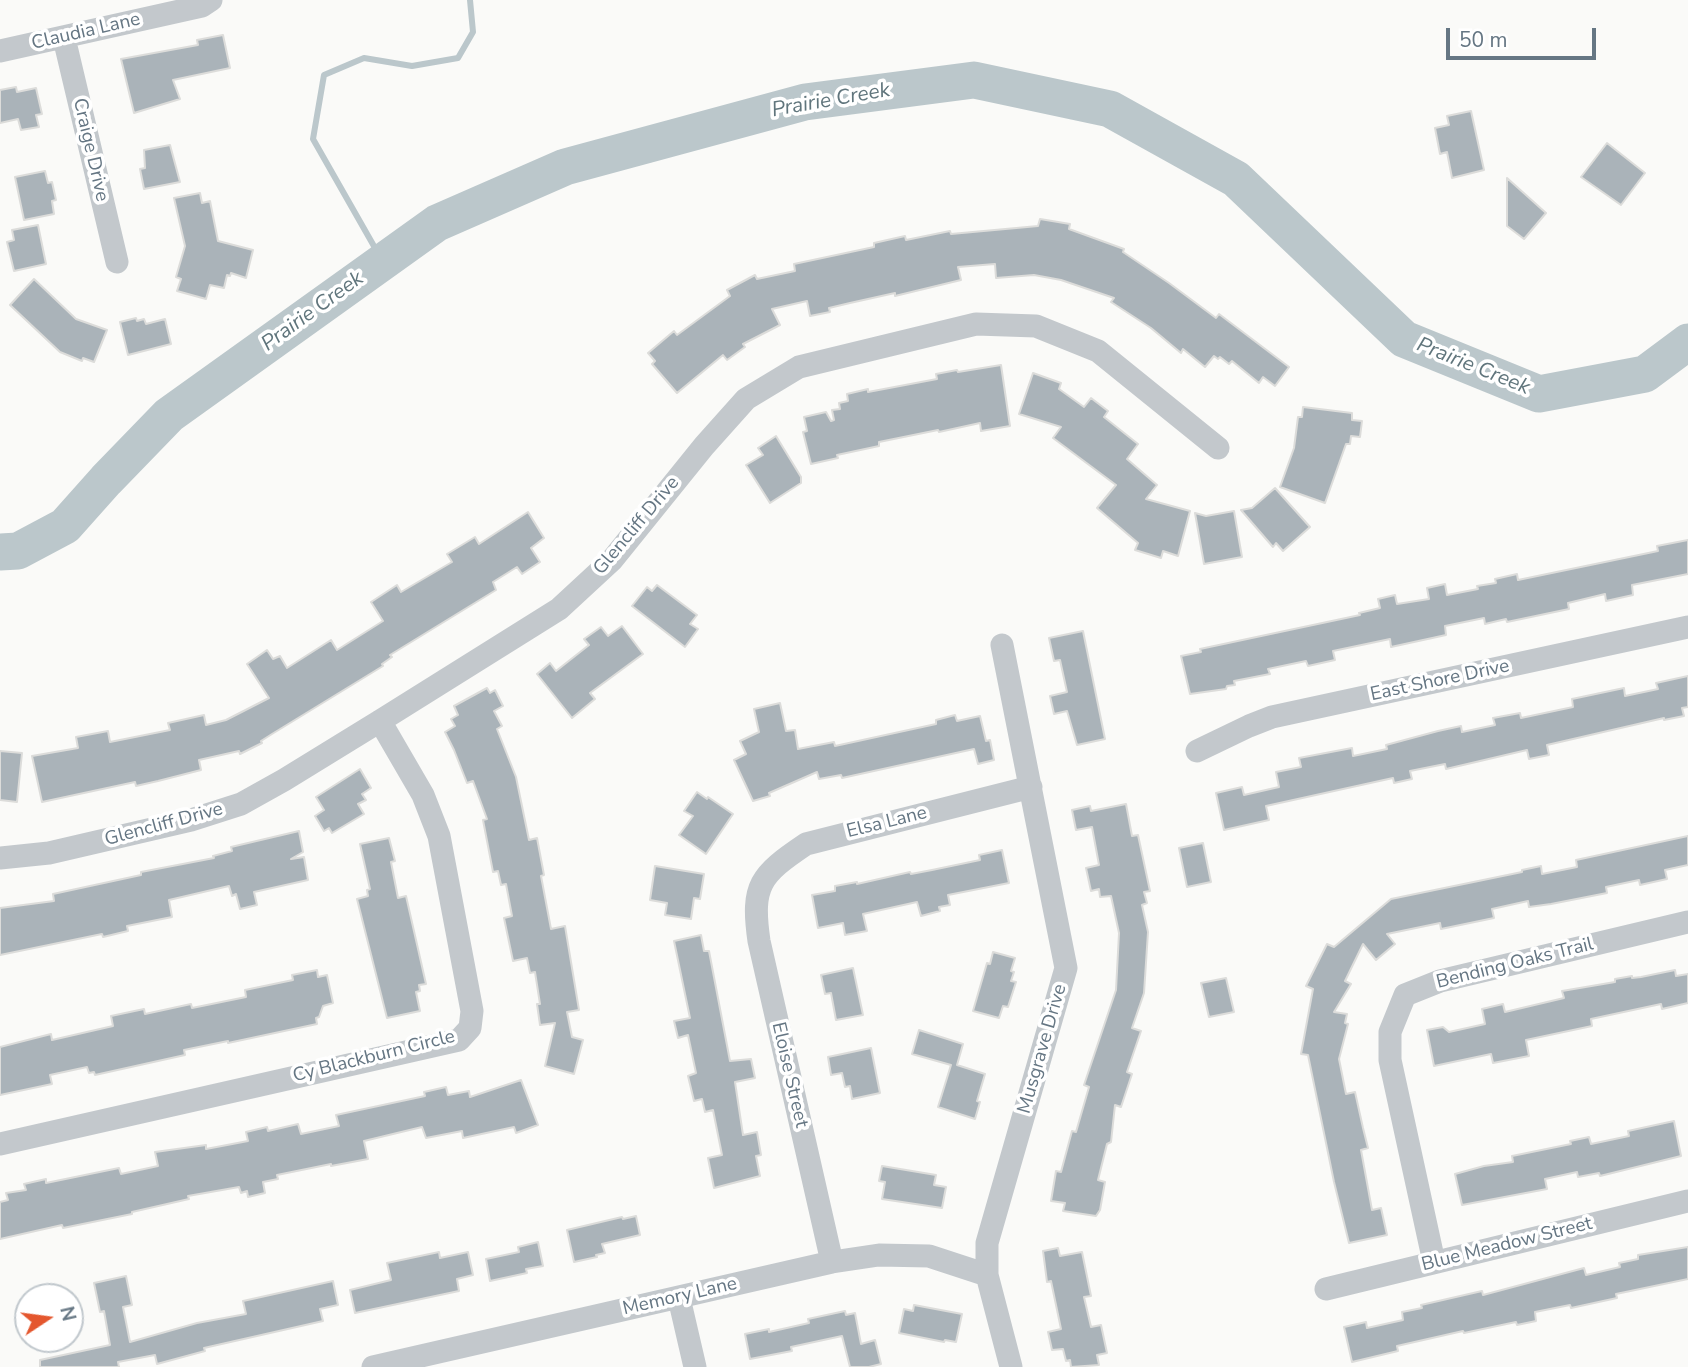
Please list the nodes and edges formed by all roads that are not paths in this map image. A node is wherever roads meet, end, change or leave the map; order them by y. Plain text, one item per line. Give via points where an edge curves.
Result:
1 (211, 0) edge
2 (64, 38) junction
3 (0, 51) edge
4 (117, 262) dead end
5 (1218, 448) dead end
6 (1688, 627) edge
7 (1002, 645) dead end
8 (380, 721) junction
9 (1197, 751) dead end
10 (1031, 787) junction
11 (0, 858) edge
12 (758, 887) joint
13 (1688, 922) edge
14 (0, 1144) edge
15 (1688, 1201) edge
16 (832, 1262) junction
17 (1434, 1262) junction
18 (987, 1275) junction
19 (1325, 1289) dead end
20 (679, 1298) junction
21 (373, 1367) edge
22 (695, 1367) edge
23 (1011, 1367) edge

1 - 2 street, Claudia Lane via 202,6
2 - 3 street, Claudia Lane
2 - 4 street, Craige Drive
5 - 8 street, Glencliff Drive via 1098,351 1036,326 976,324 807,365 746,399 612,560 559,609
6 - 9 street, East Shore Drive via 1272,717
7 - 10 street, Musgrave Drive
8 - 11 street, Glencliff Drive via 241,804 49,853
8 - 14 street, Cy Blackburn Circle via 423,795 439,836 472,1012 470,1028 458,1040
10 - 12 street, Elsa Lane via 806,844 776,865
10 - 18 street, Musgrave Drive via 1066,968 987,1243
12 - 16 street, Eloise Street via 759,942
13 - 17 street, Bending Oaks Trail via 1440,981 1405,995 1390,1032 1390,1060
15 - 17 street, Blue Meadow Street
16 - 18 street, Memory Lane via 880,1255 929,1256
16 - 20 street, Memory Lane
17 - 19 street, Blue Meadow Street
18 - 23 street, Musgrave Drive
20 - 21 street, Memory Lane
20 - 22 street

